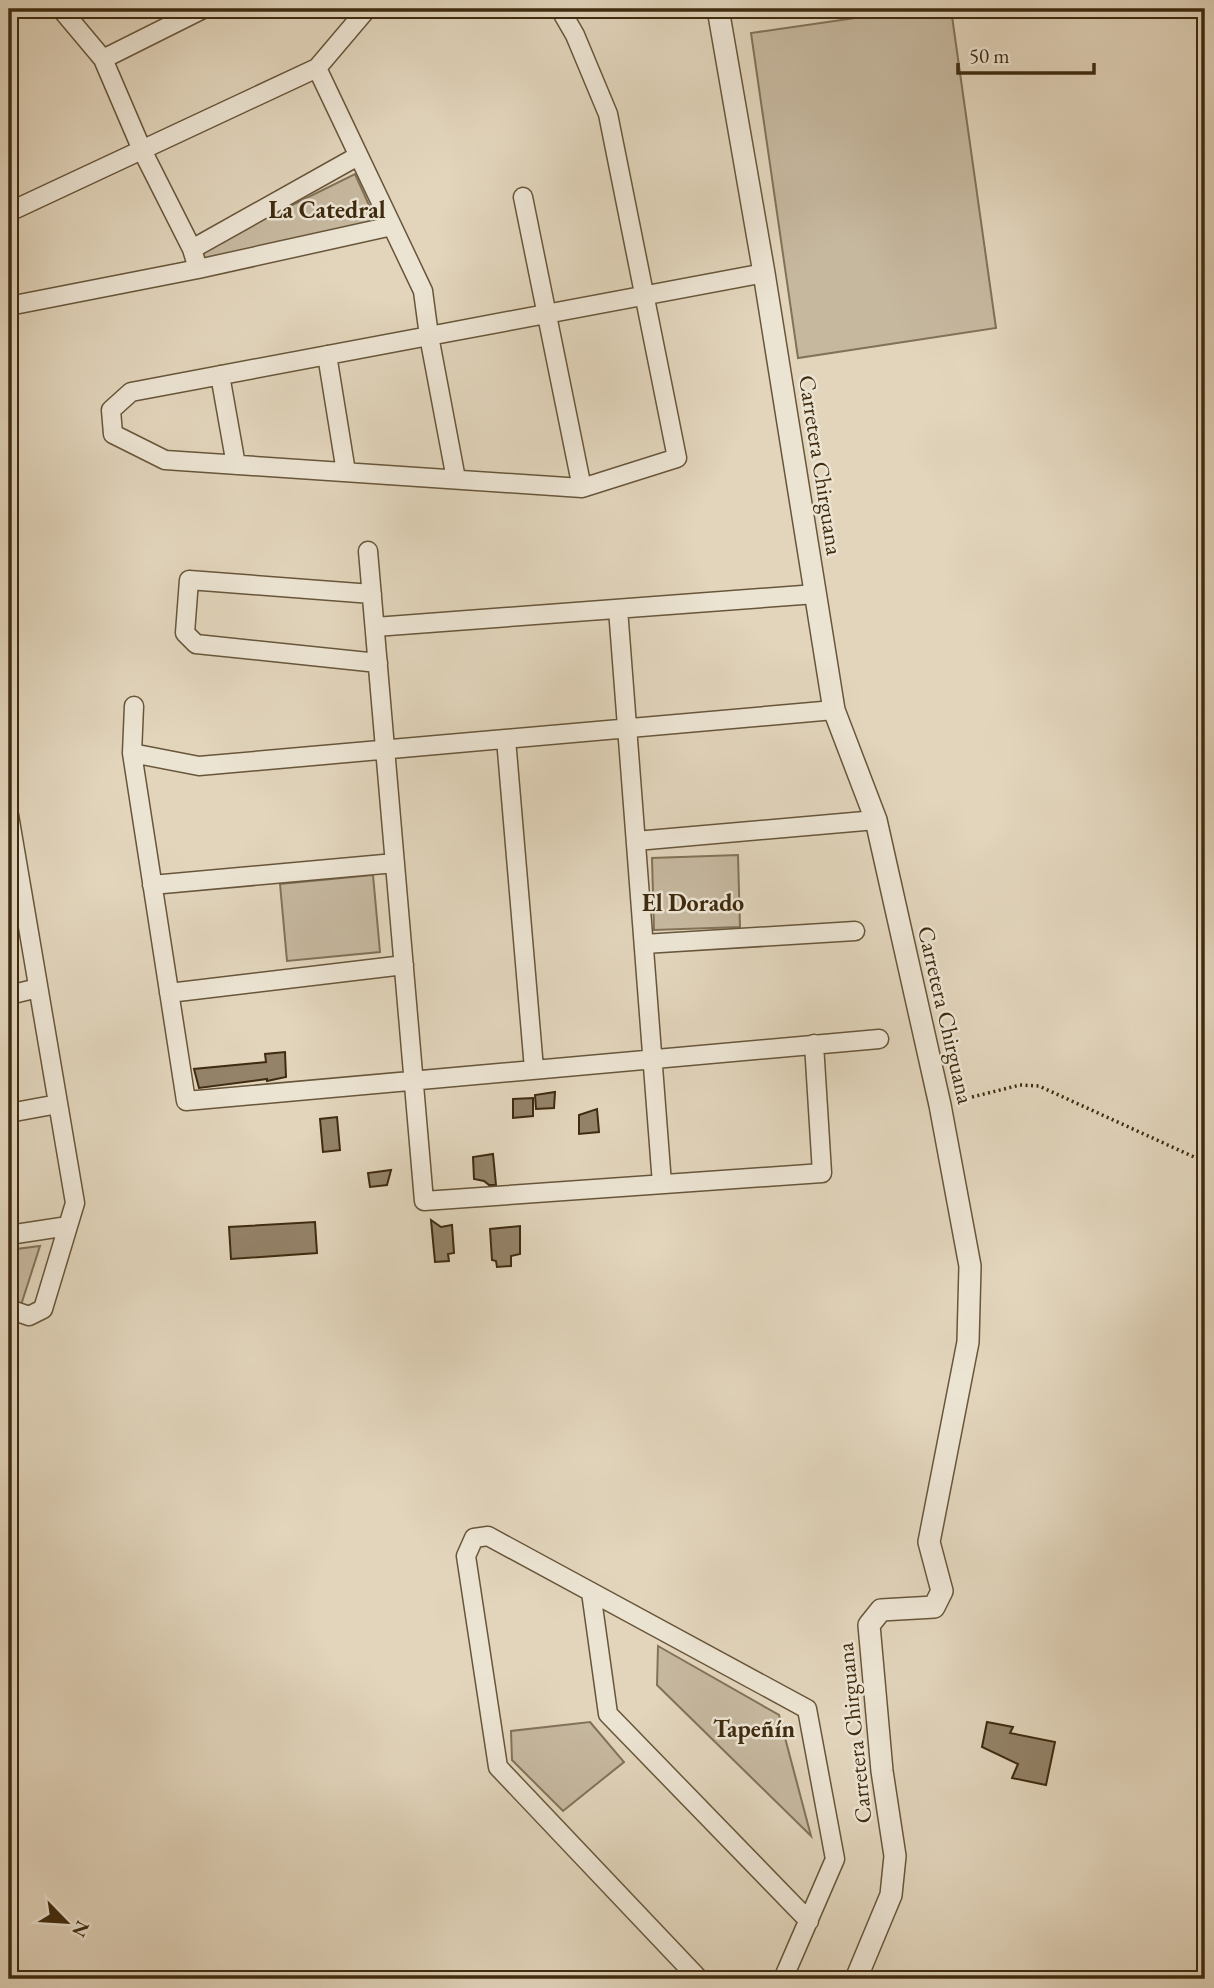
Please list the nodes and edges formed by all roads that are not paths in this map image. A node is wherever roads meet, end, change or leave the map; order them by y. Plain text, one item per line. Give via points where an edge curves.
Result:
1 (61, 9) edge
2 (203, 9) edge
3 (367, 9) edge
4 (561, 9) edge
5 (718, 9) edge
6 (103, 59) junction
7 (317, 68) junction
8 (142, 150) junction
9 (358, 156) junction
10 (523, 197) dead end
11 (9, 212) edge
12 (392, 226) junction
13 (192, 249) junction
14 (198, 269) junction
15 (764, 273) junction
16 (645, 295) junction
17 (9, 306) edge
18 (547, 314) junction
19 (429, 336) junction
20 (327, 355) junction
21 (220, 375) junction
22 (236, 465) junction
23 (346, 472) junction
24 (456, 479) junction
25 (583, 488) junction
26 (368, 551) dead end
27 (372, 594) junction
28 (816, 594) junction
29 (618, 609) junction
30 (375, 627) junction
31 (378, 663) junction
32 (134, 706) dead end
33 (834, 710) junction
34 (627, 728) junction
35 (506, 739) junction
36 (385, 750) junction
37 (132, 753) junction
38 (9, 815) edge
39 (876, 820) junction
40 (636, 841) junction
41 (395, 863) junction
42 (14, 877) edge
43 (152, 885) junction
44 (855, 931) dead end
45 (644, 944) junction
46 (404, 965) junction
47 (38, 988) junction
48 (169, 993) junction
49 (9, 995) edge
50 (879, 1039) dead end
51 (814, 1045) junction
52 (653, 1059) junction
53 (534, 1069) junction
54 (413, 1080) junction
55 (58, 1104) junction
56 (9, 1113) edge
57 (662, 1184) junction
58 (68, 1226) junction
59 (9, 1236) edge
60 (9, 1309) edge
61 (591, 1592) junction
62 (808, 1921) junction
63 (699, 1979) edge
64 (783, 1979) edge
65 (856, 1979) edge

1 - 6 street
2 - 6 street
3 - 7 street
4 - 16 street via 608,114
5 - 15 street, Carretera Chirguana
6 - 8 street
7 - 8 street
7 - 9 street
8 - 11 street
8 - 13 street
9 - 12 street
9 - 13 street
10 - 18 street
12 - 14 street
12 - 19 street via 423,291
13 - 14 street
14 - 17 street
15 - 16 street
15 - 28 street, Carretera Chirguana
16 - 18 street
16 - 25 street via 677,458
18 - 19 street
18 - 25 street
19 - 20 street
19 - 24 street
20 - 21 street
20 - 23 street
21 - 22 street
21 - 22 street via 131,392 111,410 113,434 165,460
22 - 23 street
23 - 24 street
24 - 25 street
26 - 27 street
27 - 30 street
27 - 31 street via 188,580 185,633 196,645
28 - 29 street
28 - 33 street, Carretera Chirguana
29 - 30 street
29 - 34 street
30 - 31 street
31 - 36 street
32 - 37 street
33 - 34 street
33 - 39 street, Carretera Chirguana
34 - 35 street
34 - 40 street
35 - 36 street
35 - 53 street
36 - 37 street via 199,766
36 - 41 street
37 - 43 street
38 - 42 street
39 - 40 street
39 - 65 street, Carretera Chirguana via 940,1105 970,1266 968,1342 929,1542 942,1591 934,1607 881,1610 869,1625 895,1856 891,1895
40 - 45 street
41 - 43 street
41 - 46 street
42 - 47 street
43 - 48 street
44 - 45 street
45 - 52 street
46 - 48 street
46 - 54 street
47 - 49 street
47 - 55 street
48 - 54 street via 186,1101
50 - 51 street
51 - 52 street
51 - 57 street via 822,1173
52 - 53 street
52 - 57 street
53 - 54 street
54 - 57 street via 424,1201
55 - 56 street
55 - 58 street via 75,1203
58 - 59 street
58 - 60 street via 43,1309 29,1316
61 - 62 street via 608,1714
61 - 62 street via 807,1709 835,1859
61 - 63 street via 488,1536 474,1538 466,1556 498,1767
62 - 64 street

